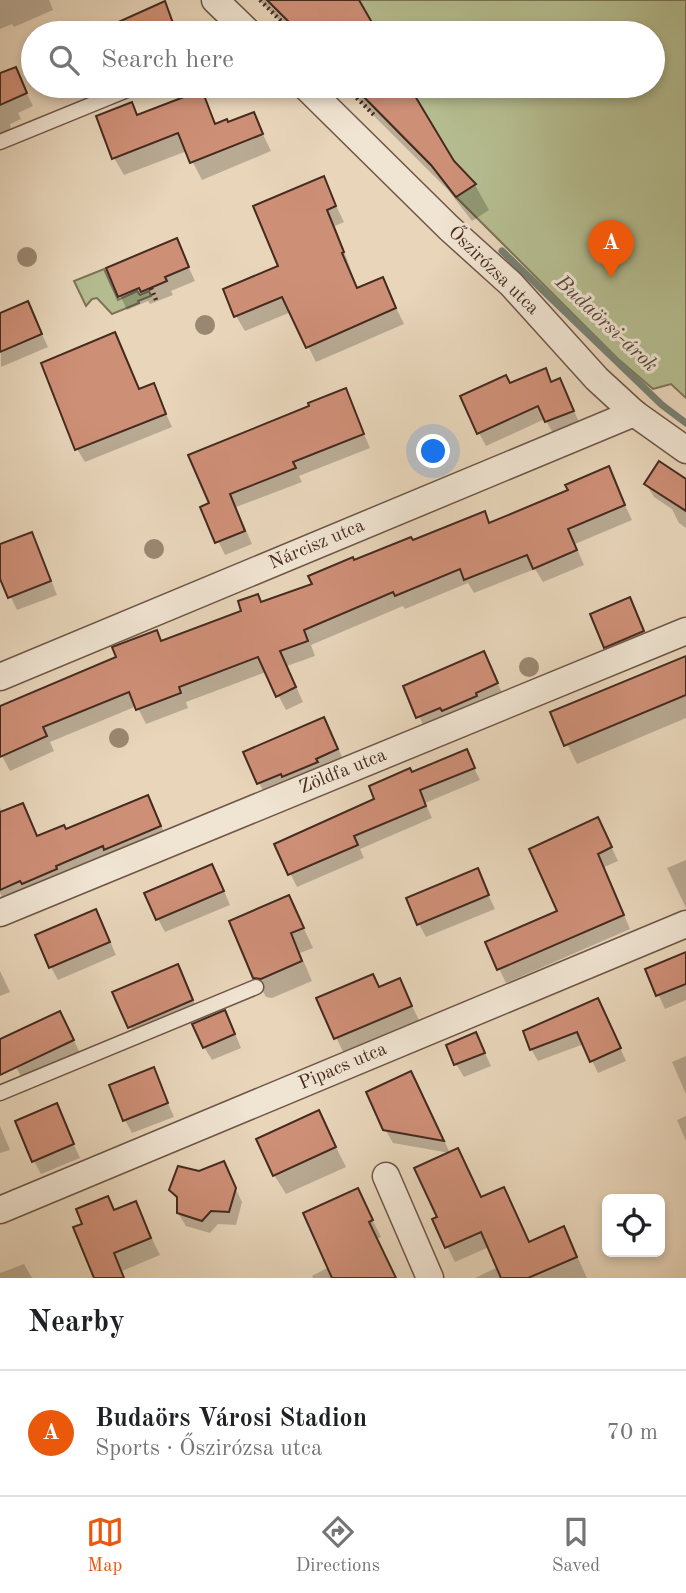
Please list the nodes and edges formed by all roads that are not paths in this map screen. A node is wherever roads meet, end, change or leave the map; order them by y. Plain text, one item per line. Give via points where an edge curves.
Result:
1 (215, 0) edge
2 (237, 21) edge
3 (108, 98) edge
4 (317, 98) edge
5 (0, 142) edge
6 (634, 413) junction
7 (686, 450) edge
8 (686, 631) edge
9 (0, 677) edge
10 (0, 913) edge
11 (686, 924) edge
12 (256, 987) dead end
13 (0, 1093) edge
14 (386, 1176) dead end
15 (0, 1210) edge
16 (429, 1278) edge

1 - 2 street
3 - 5 lane
4 - 6 street, Őszirózsa utca via 511,284
6 - 7 street, Őszirózsa utca
6 - 9 street, Nárcisz utca
8 - 10 street, Zöldfa utca
11 - 15 street, Pipacs utca
12 - 13 lane
14 - 16 street

